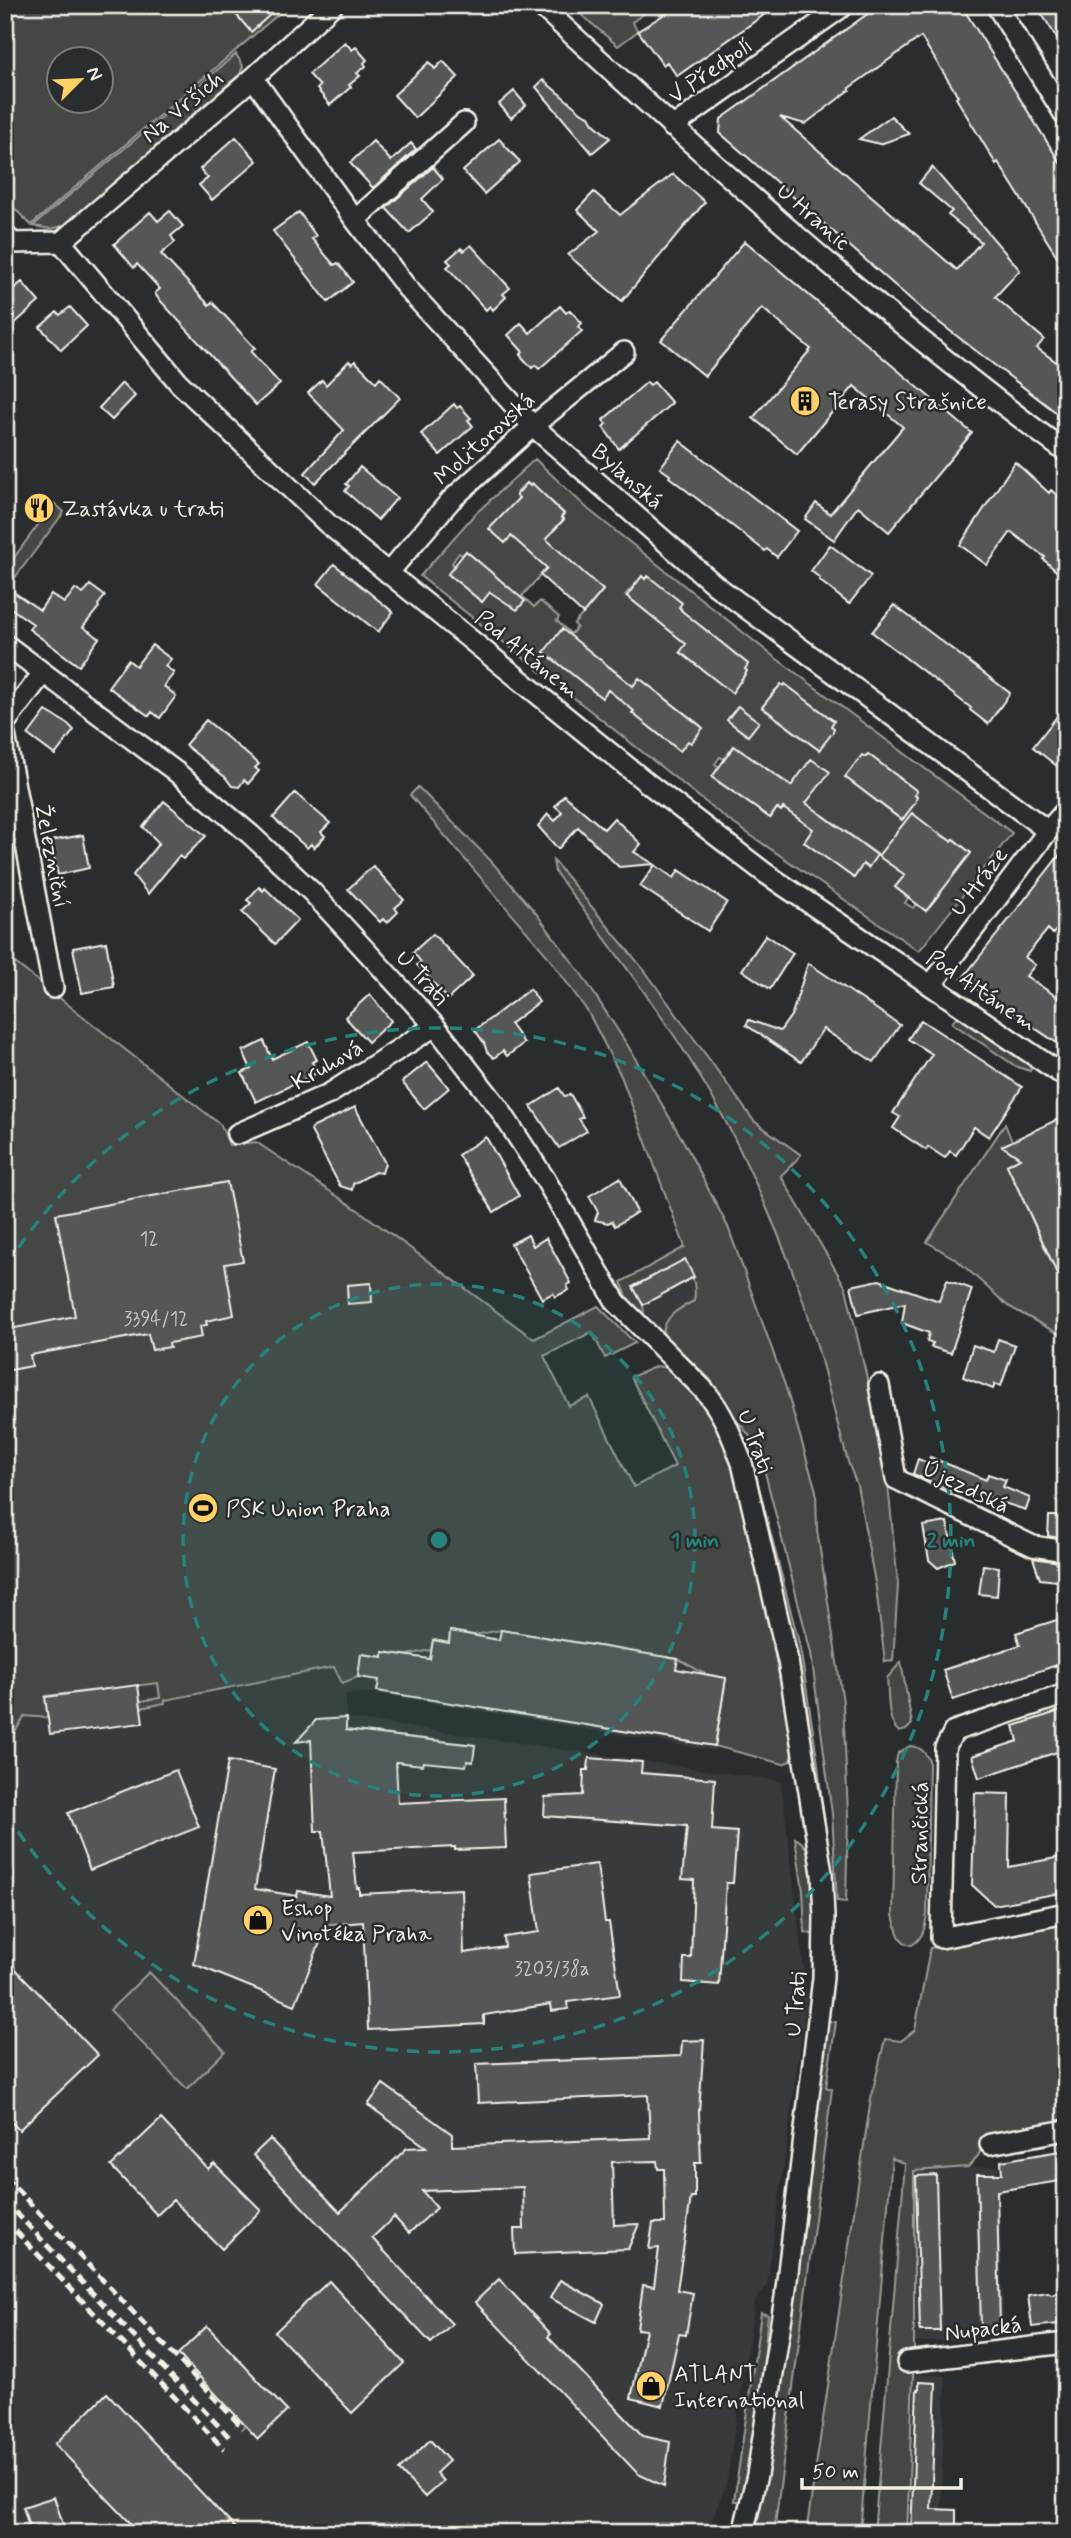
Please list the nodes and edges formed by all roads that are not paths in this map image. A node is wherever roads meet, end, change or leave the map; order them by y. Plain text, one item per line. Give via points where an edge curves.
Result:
1 (333, 5) edge
2 (540, 5) edge
3 (845, 5) edge
4 (996, 5) edge
5 (253, 78) junction
6 (1066, 117) edge
7 (464, 123) dead end
8 (672, 127) junction
9 (355, 220) junction
10 (5, 234) edge
11 (61, 242) junction
12 (624, 352) dead end
13 (533, 426) junction
14 (1066, 452) edge
15 (388, 573) junction
16 (5, 644) edge
17 (43, 673) junction
18 (5, 723) edge
19 (5, 734) edge
20 (1066, 810) edge
21 (1048, 831) junction
22 (932, 984) junction
23 (53, 988) dead end
24 (435, 1026) junction
25 (1066, 1077) edge
26 (237, 1134) dead end
27 (878, 1385) dead end
28 (1066, 1550) edge
29 (1066, 1694) edge
30 (1066, 1913) edge
31 (1066, 2130) edge
32 (990, 2144) dead end
33 (1066, 2343) edge
34 (907, 2361) dead end
35 (743, 2533) edge

1 - 5 street, Na Vrších
2 - 8 street, U Hranic
3 - 8 street, V Předpolí
4 - 6 street
5 - 9 street, Bylanská
5 - 11 street, Na Vrších
7 - 9 street
8 - 14 street, U Hranic via 953,368
9 - 13 street, Bylanská via 407,288
10 - 11 street via 13,243
11 - 15 street, Pod Altánem via 179,383 328,524
12 - 13 street, Molitorovská
13 - 15 street, Molitorovská via 451,500
13 - 21 street, Bylanská via 715,585
15 - 22 street, Pod Altánem via 765,873
16 - 17 street, U Trati
17 - 18 street
17 - 24 street, U Trati via 175,771 251,835 312,892
19 - 23 street, Železniční
20 - 21 street, U Hráze
21 - 22 street, U Hráze
22 - 25 street, Pod Altánem
24 - 26 street, Kruhová via 329,1094
24 - 35 street, U Trati via 522,1142 616,1302 704,1390 725,1418 742,1463 788,1661 822,1873 823,1978 785,2297 757,2475
27 - 28 street, Újezdská via 896,1479 1033,1546
29 - 30 street, Strančická via 954,1731 945,1748 941,1938
31 - 32 street
33 - 34 street, Nupacká

